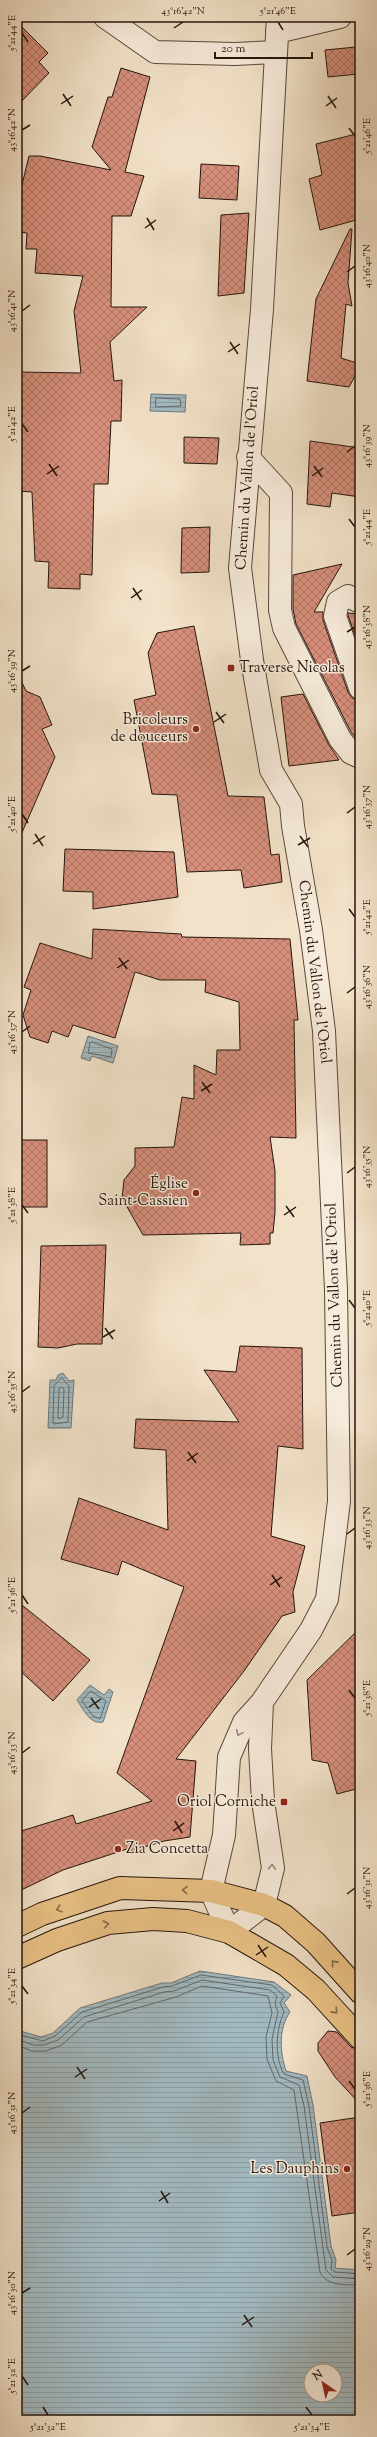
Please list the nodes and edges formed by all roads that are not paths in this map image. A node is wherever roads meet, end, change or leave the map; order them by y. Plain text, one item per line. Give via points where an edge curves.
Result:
1 (105, 17) edge
2 (340, 17) edge
3 (277, 34) edge
4 (248, 457) junction
5 (360, 602) edge
6 (360, 688) edge
7 (360, 757) edge
8 (262, 1702) junction
9 (211, 1891) junction
10 (264, 1905) junction
11 (17, 1926) edge
12 (229, 1932) junction
13 (17, 1958) edge
14 (360, 1992) edge
15 (360, 2038) edge

1 - 3 street via 155,52 235,54
2 - 3 street
3 - 4 street, Chemin du Vallon de l'Oriol via 262,309
4 - 7 street via 281,492 280,610 284,628 340,739 350,753
4 - 8 street, Chemin du Vallon de l'Oriol via 241,576 272,770 291,804 292,826 312,930 324,1031 336,1290 339,1454 339,1501 327,1599 311,1630
5 - 6 street via 348,596 338,602 335,616
8 -> 9 street, Chemin du Vallon de l'Oriol via 244,1722 229,1757 224,1835
10 -> 8 street via 273,1868 263,1801 260,1749
9 - 10 main road
9 -> 11 main road via 120,1888 42,1914
9 - 12 street
10 - 12 street
14 -> 10 main road via 316,1943 285,1916
13 -> 12 main road via 57,1940 108,1923 153,1919 187,1921
12 -> 15 main road via 286,1964 316,1990

